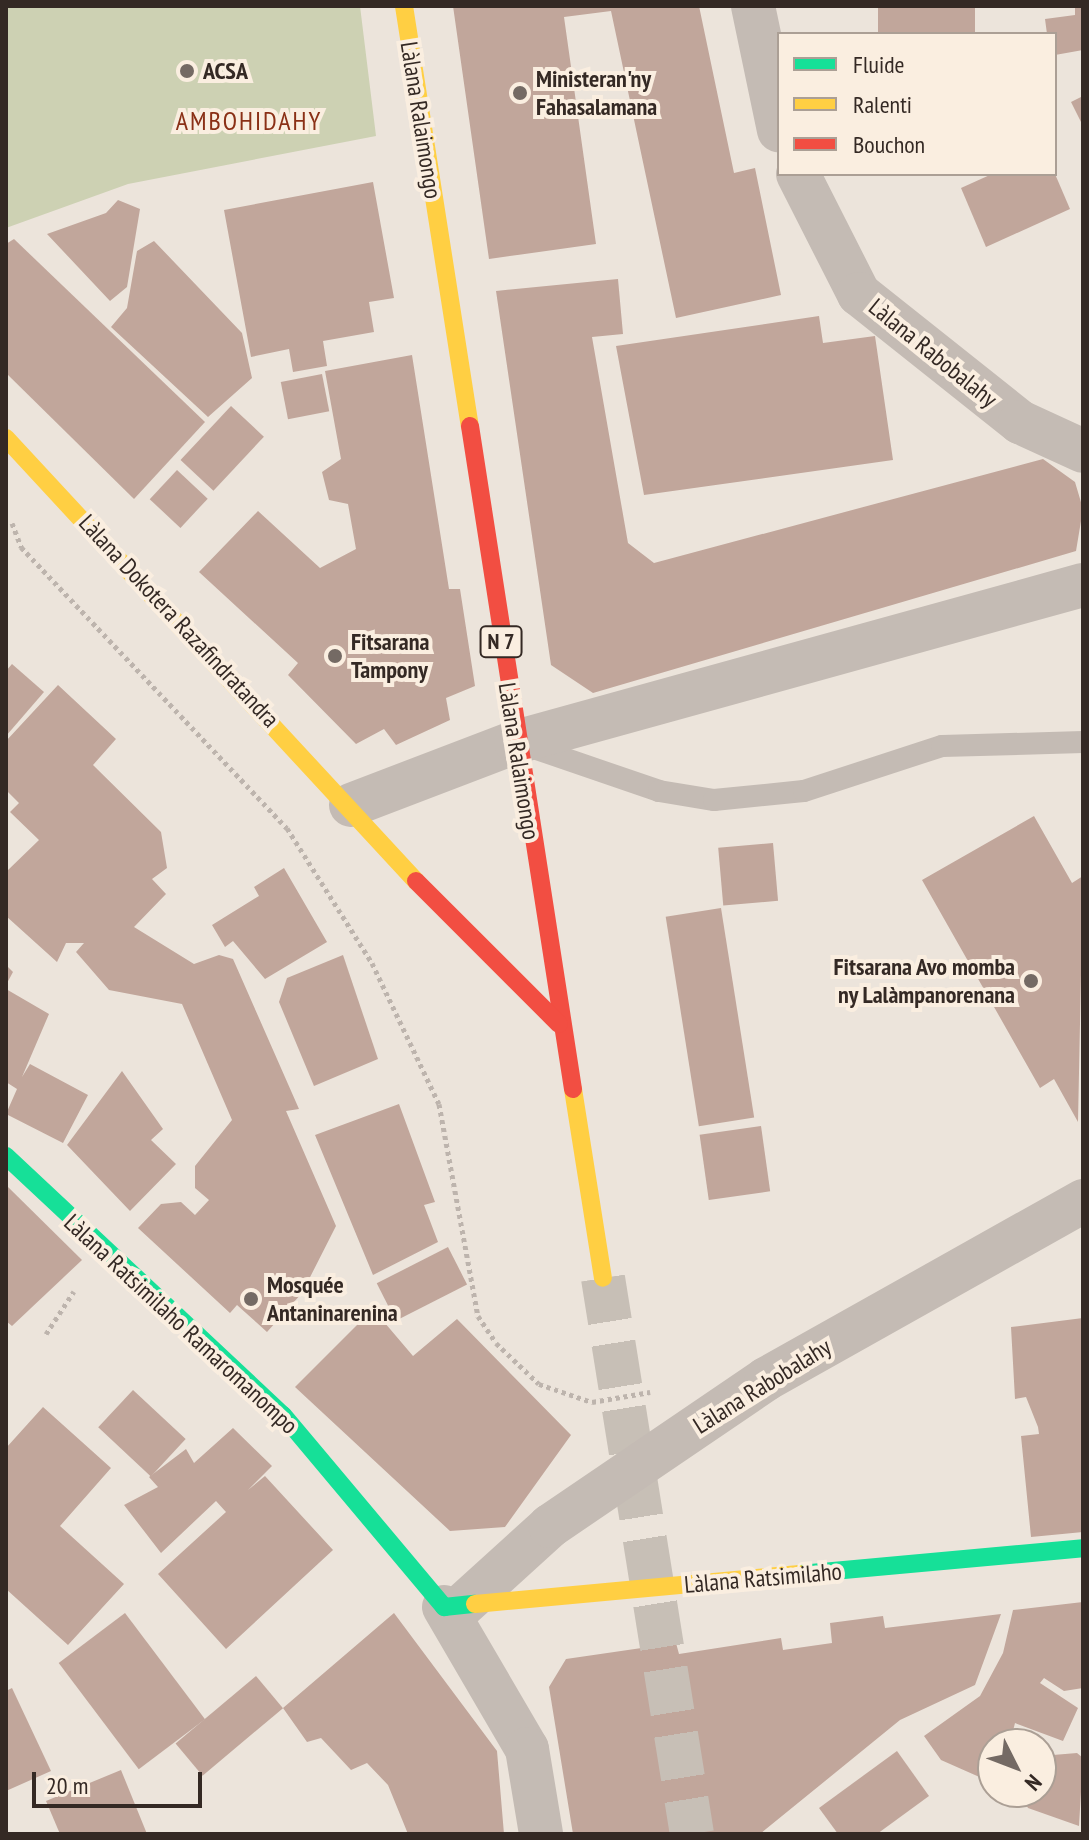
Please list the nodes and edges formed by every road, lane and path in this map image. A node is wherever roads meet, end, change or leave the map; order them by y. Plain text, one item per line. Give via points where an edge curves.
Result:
1 (404, 6) edge
2 (753, 6) edge
3 (777, 120) edge
4 (799, 176) edge
5 (6, 438) edge
6 (1083, 451) edge
7 (6, 510) edge
8 (1083, 585) edge
9 (516, 742) junction
10 (1083, 742) edge
11 (351, 805) junction
12 (559, 1024) junction
13 (6, 1156) edge
14 (1083, 1201) edge
15 (603, 1278) tunnel mouth
16 (657, 1391) dead end
17 (1083, 1548) edge
18 (454, 1606) junction
19 (541, 1834) edge

1 - 9 street, Làlana Ralaimongo / N 7
2 - 3 street
4 - 6 street, Làlana Rabobalahy via 859,294 1020,422
5 - 11 street, Làlana Dokotera Razafindratandra
7 - 16 path via 21,547 287,828 372,963 439,1104 478,1316 496,1343 539,1384 592,1402
8 - 9 street
9 - 10 lane via 659,791 714,800 804,791 942,746
9 - 11 street
9 - 12 street, Làlana Ralaimongo / N 7
11 - 12 street, Làlana Dokotera Razafindratandra via 431,898
12 - 15 street, Làlana Ralaimongo / N 7
13 - 18 street, Làlana Ratsimilaho Ramaromanompo via 283,1415
14 - 18 street, Làlana Rabobalahy via 766,1379 550,1526
17 - 18 street, Làlana Ratsimilaho
18 - 19 street via 527,1749

